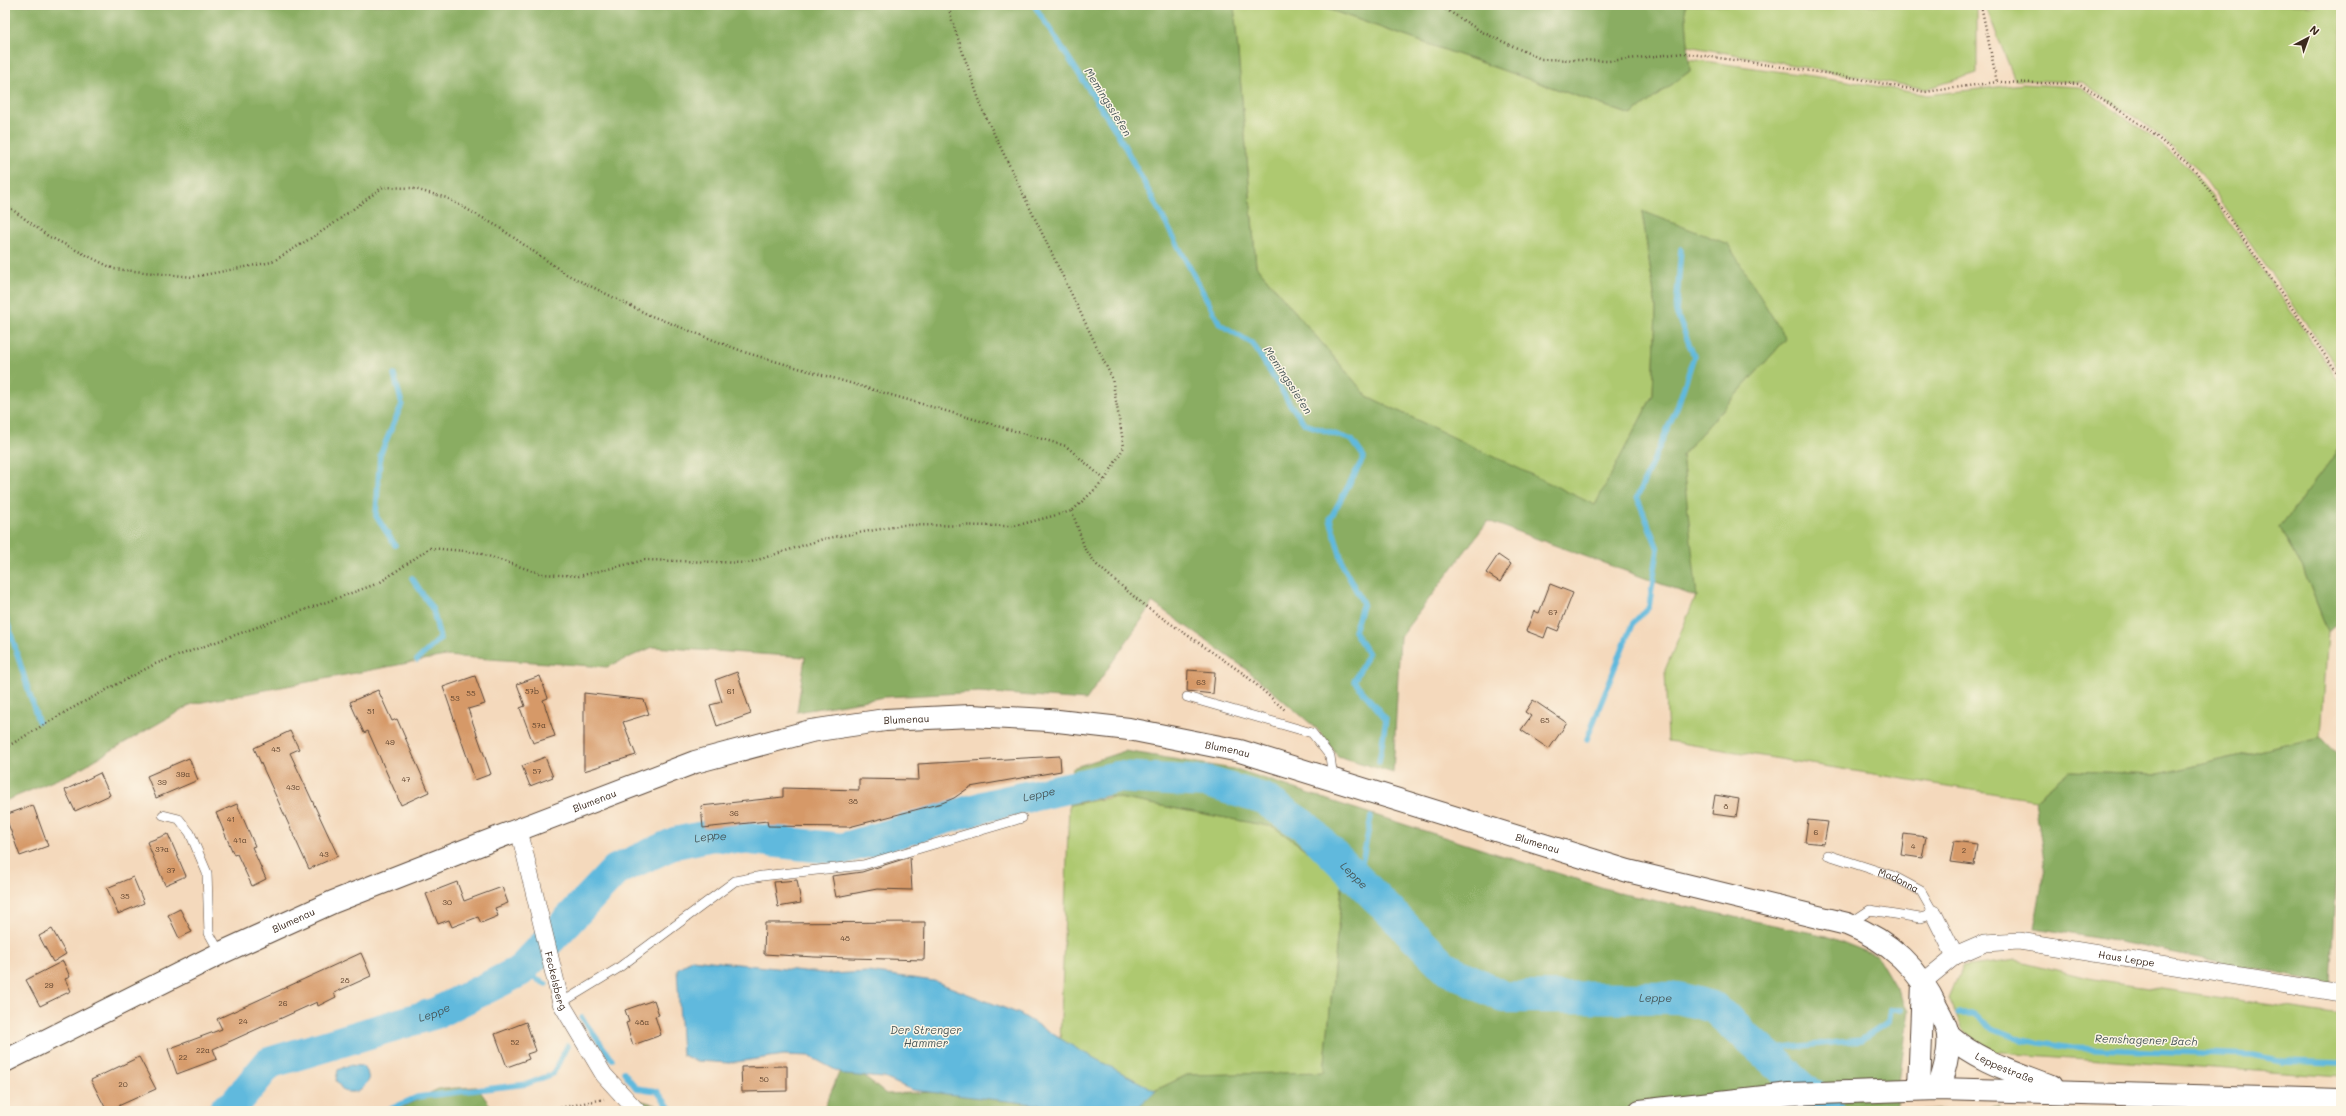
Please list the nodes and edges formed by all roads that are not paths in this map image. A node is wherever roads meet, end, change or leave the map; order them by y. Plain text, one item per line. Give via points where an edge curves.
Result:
1 (1186, 697) dead end
2 (1333, 779) junction
3 (163, 815) dead end
4 (1022, 818) dead end
5 (519, 830) junction
6 (1828, 855) dead end
7 (1934, 914) junction
8 (1848, 924) junction
9 (220, 953) junction
10 (1955, 956) junction
11 (1923, 982) junction
12 (2341, 993) edge
13 (561, 1003) junction
14 (1948, 1035) junction
15 (5, 1061) edge
16 (1928, 1089) junction
17 (2067, 1092) junction
18 (2341, 1100) edge
19 (637, 1111) edge
20 (1640, 1111) edge

1 - 2 lane via 1312,733 1330,756
2 - 5 main road, Blumenau via 1240,751 1129,729 1049,720 971,716 885,720 811,731 695,762
2 - 8 main road, Blumenau via 1628,871
3 - 9 lane via 178,819 190,833 199,853 207,874 209,933
4 - 13 lane via 863,865 735,881 617,969
5 - 9 main road, Blumenau via 333,902
5 - 13 street, Feckelsberg
6 - 7 lane, Madonna via 1893,876 1921,891
7 - 8 lane via 1920,918 1870,910
7 - 10 street, Madonna
8 - 11 main road, Leppestraße via 1870,933 1891,948 1912,967
9 - 15 main road, Blumenau
10 - 11 street, Haus Leppe
10 - 12 street, Haus Leppe via 1985,943 2019,942
11 - 14 main road, Leppestraße via 1936,1004
11 - 16 main road
13 - 19 street, Feckelsberg via 604,1075
14 - 16 main road, Leppestraße via 1945,1068
14 - 17 main road, Leppestraße via 1966,1050 1988,1062
16 - 17 main road
16 - 20 main road via 1788,1094
17 - 18 main road

